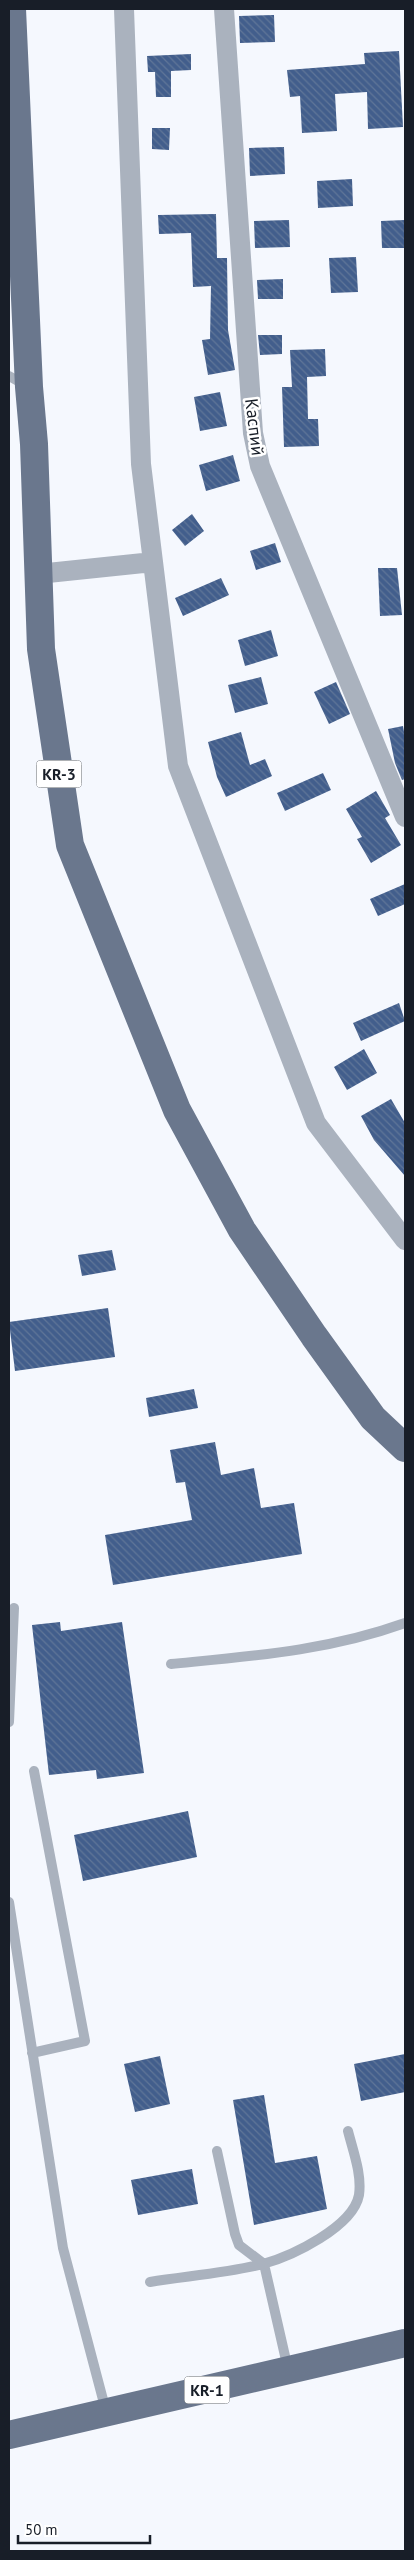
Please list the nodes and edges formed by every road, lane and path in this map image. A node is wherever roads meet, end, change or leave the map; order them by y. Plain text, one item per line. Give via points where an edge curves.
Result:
1 (12, 9) edge
2 (124, 9) edge
3 (224, 9) edge
4 (12, 67) edge
5 (19, 382) edge
6 (152, 562) junction
7 (38, 574) junction
8 (405, 816) edge
9 (405, 1240) edge
10 (405, 1448) edge
11 (14, 1608) dead end
12 (405, 1622) edge
13 (171, 1664) dead end
14 (9, 1722) edge
15 (34, 1771) dead end
16 (9, 1902) edge
17 (32, 2053) junction
18 (348, 2131) dead end
19 (217, 2150) dead end
20 (264, 2264) junction
21 (150, 2282) dead end
22 (405, 2344) edge
23 (288, 2371) junction
24 (107, 2413) junction
25 (9, 2435) edge

1 - 4 main road, KR-3
2 - 6 street via 141,464
3 - 8 street, Каспий via 253,433 260,466
4 - 5 main road, KR-3
5 - 7 main road, KR-3 via 34,444
6 - 7 street
6 - 9 street via 178,766 316,1123
7 - 10 main road, KR-3 via 41,649 70,845 177,1110 253,1246 373,1418
11 - 14 lane
12 - 13 lane via 330,1646
15 - 17 lane via 86,2041
16 - 17 lane
17 - 24 lane via 63,2248
18 - 20 lane via 359,2177 355,2208 346,2219 313,2241
19 - 20 lane via 237,2240 248,2254
20 - 21 lane
20 - 23 lane
22 - 23 main road, KR-1
23 - 24 main road, KR-1
24 - 25 main road, KR-1

